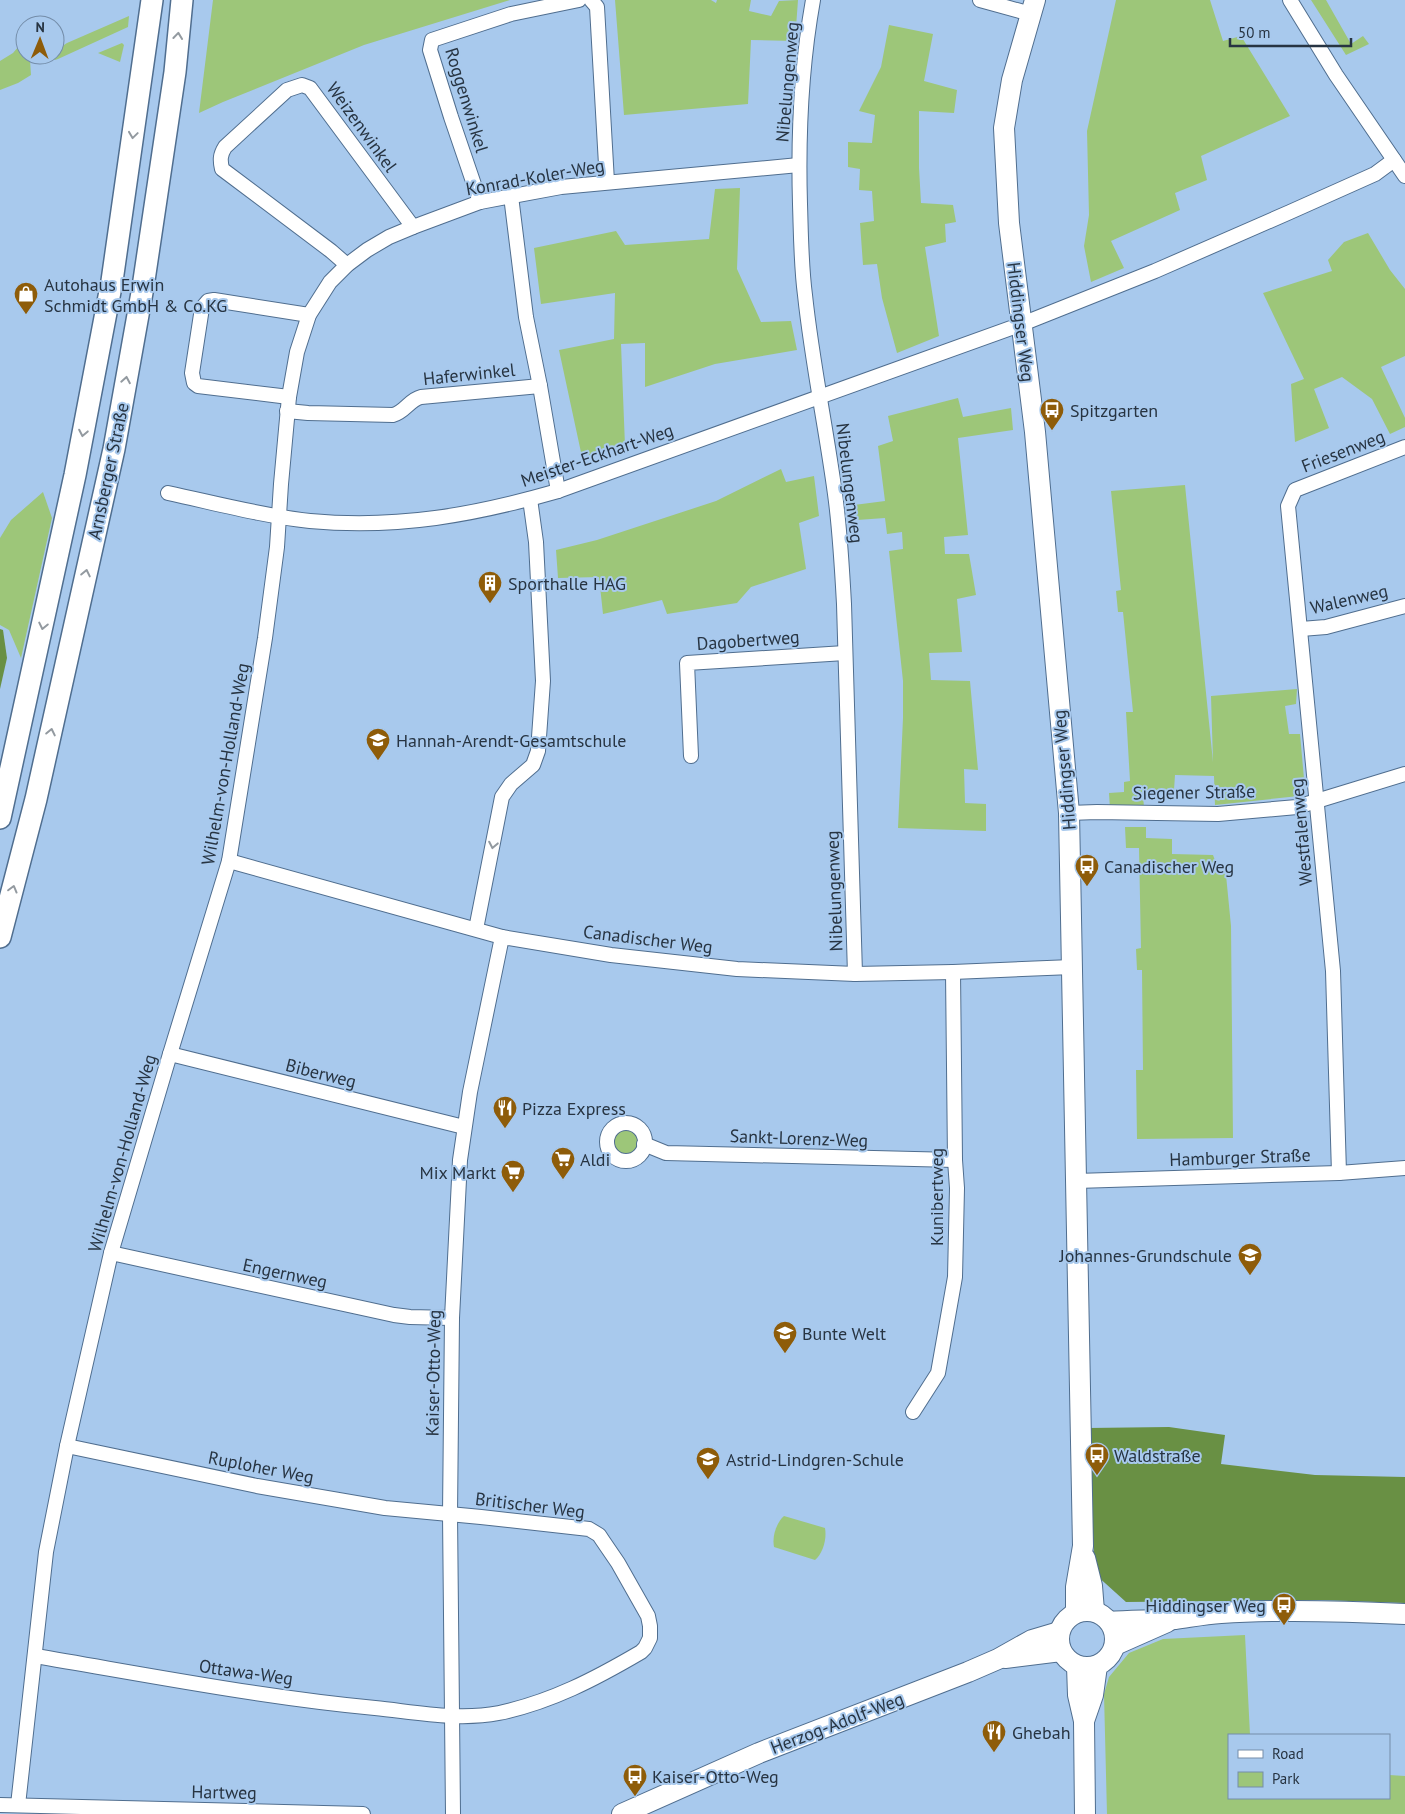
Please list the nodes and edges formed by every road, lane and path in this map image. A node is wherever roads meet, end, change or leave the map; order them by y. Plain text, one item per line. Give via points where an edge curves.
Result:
1 (152, 0) edge
2 (182, 0) edge
3 (579, 0) edge
4 (591, 0) edge
5 (813, 0) edge
6 (980, 0) edge
7 (1290, 0) edge
8 (1033, 7) edge
9 (1394, 160) junction
10 (799, 165) junction
11 (1405, 176) edge
12 (607, 182) junction
13 (511, 196) junction
14 (480, 202) junction
15 (413, 227) junction
16 (347, 265) junction
17 (309, 315) junction
18 (1022, 324) junction
19 (540, 386) junction
20 (289, 397) junction
21 (819, 398) junction
22 (287, 411) junction
23 (1405, 447) edge
24 (1295, 490) joint
25 (558, 491) junction
26 (168, 493) dead end
27 (530, 499) junction
28 (279, 516) junction
29 (1405, 606) edge
30 (1301, 629) junction
31 (845, 653) junction
32 (691, 756) dead end
33 (1405, 774) edge
34 (1317, 801) junction
35 (1069, 813) junction
36 (0, 818) edge
37 (229, 861) junction
38 (476, 929) junction
39 (0, 937) edge
40 (502, 937) junction
41 (1072, 966) junction
42 (953, 972) junction
43 (855, 974) junction
44 (170, 1054) junction
45 (464, 1127) junction
46 (644, 1144) dead end
47 (955, 1160) junction
48 (1405, 1168) edge
49 (1339, 1173) junction
50 (1076, 1181) junction
51 (111, 1253) junction
52 (452, 1318) junction
53 (913, 1412) dead end
54 (66, 1446) junction
55 (450, 1514) junction
56 (1405, 1614) edge
57 (1093, 1615) junction
58 (1174, 1619) junction
59 (1060, 1641) junction
60 (1115, 1645) junction
61 (35, 1656) junction
62 (1077, 1666) junction
63 (1097, 1666) junction
64 (452, 1715) junction
65 (1084, 1720) junction
66 (0, 1805) edge
67 (18, 1805) junction
68 (83, 1811) edge
69 (364, 1814) edge
70 (453, 1814) edge
71 (622, 1814) edge
72 (1085, 1814) edge

1 -> 36 main road, Arnsberger Straße via 110,290 75,475
39 -> 2 main road, Arnsberger Straße via 36,800 114,450 143,286 175,72
3 - 14 street, Roggenwinkel via 511,14 432,40 430,50
4 - 12 street via 597,7
5 - 10 street, Nibelungenweg via 804,65
6 - 8 street
7 - 9 street
8 - 18 main road, Hiddingser Weg via 1012,80 1004,128 1009,223
9 - 11 street
9 - 18 street via 1375,174 1298,209
10 - 12 street, Konrad-Koler-Weg
10 - 21 street, Nibelungenweg via 804,294
12 - 13 street, Konrad-Koler-Weg
13 - 14 street, Konrad-Koler-Weg
13 - 19 street, Haferwinkel via 526,317
14 - 15 street, Konrad-Koler-Weg
15 - 16 street, Konrad-Koler-Weg
15 - 16 street, Weizenwinkel via 310,88 302,85 287,90 225,147 220,160 222,168
16 - 17 street, Konrad-Koler-Weg via 330,282
17 - 20 street, Konrad-Koler-Weg via 297,352
17 - 20 street via 214,300 202,308 192,373 194,383 203,388
18 - 21 street, Meister-Eckhart-Weg
18 - 35 main road, Hiddingser Weg via 1035,432
19 - 22 street, Haferwinkel via 420,397 393,414
19 - 25 street, Haferwinkel
20 - 22 street, Konrad-Koler-Weg
21 - 25 street, Meister-Eckhart-Weg
21 - 31 street, Nibelungenweg via 835,495
22 - 28 street, Konrad-Koler-Weg
23 - 24 street, Friesenweg
24 - 30 street, Westfalenweg via 1288,506
25 - 27 street, Meister-Eckhart-Weg
26 - 28 street, Meister-Eckhart-Weg
27 - 28 street, Meister-Eckhart-Weg via 461,514 401,522 336,523
27 -> 38 street via 538,572 543,681 538,751 533,765 511,784 502,797
28 - 37 street, Wilhelm-von-Holland-Weg via 264,647
29 - 30 street, Walenweg
30 - 34 street, Westfalenweg
31 - 32 street, Dagobertweg via 686,663
31 - 43 street, Nibelungenweg
33 - 34 street, Siegener Straße
34 - 35 street, Siegener Straße via 1297,807 1218,814
34 - 49 street, Westfalenweg via 1333,971
35 - 41 main road, Hiddingser Weg
37 - 38 street, Canadischer Weg
37 - 44 street, Wilhelm-von-Holland-Weg
38 - 40 street, Canadischer Weg
40 - 43 street, Canadischer Weg via 611,955 737,969
40 - 45 street, Kaiser-Otto-Weg
41 - 42 street, Canadischer Weg
41 - 50 main road, Hiddingser Weg
42 - 43 street, Canadischer Weg
42 - 47 street, Kunibertweg
44 - 45 street, Biberweg
44 - 51 street, Wilhelm-von-Holland-Weg
45 - 52 street, Kaiser-Otto-Weg
46 - 47 street, Sankt-Lorenz-Weg via 666,1153
47 - 53 street, Kunibertweg via 955,1277 938,1373
48 - 49 street, Hamburger Straße
49 - 50 street, Hamburger Straße
50 - 57 main road, Hiddingser Weg via 1082,1546 1092,1586
51 - 52 street, Engernweg via 394,1315
51 - 54 street, Wilhelm-von-Holland-Weg
52 - 55 street, Kaiser-Otto-Weg
54 - 55 street, Ruploher Weg via 320,1498
54 - 61 street, Wilhelm-von-Holland-Weg via 46,1552
55 - 64 street, Kaiser-Otto-Weg
55 - 64 street, Britischer Weg via 589,1529 599,1535 618,1563 645,1609 650,1626 650,1638 641,1652 568,1692 498,1713
56 - 58 main road via 1243,1612
57 - 58 main road via 1133,1620
57 - 59 main road via 1068,1617 1063,1623
57 - 60 main road via 1114,1629
58 - 60 main road
59 - 62 main road via 1067,1660
59 - 71 main road, Herzog-Adolf-Weg via 1032,1640 998,1659 759,1752
60 - 63 main road via 1105,1661
61 - 64 street, Ottawa-Weg via 179,1682 333,1704
61 - 67 street, Wilhelm-von-Holland-Weg
62 - 63 main road
62 - 65 main road via 1078,1695
63 - 65 main road via 1093,1695
64 - 70 street, Kaiser-Otto-Weg
65 - 72 main road
66 - 67 street, Hartweg
67 - 68 street, Hartweg
68 - 69 street, Hartweg

